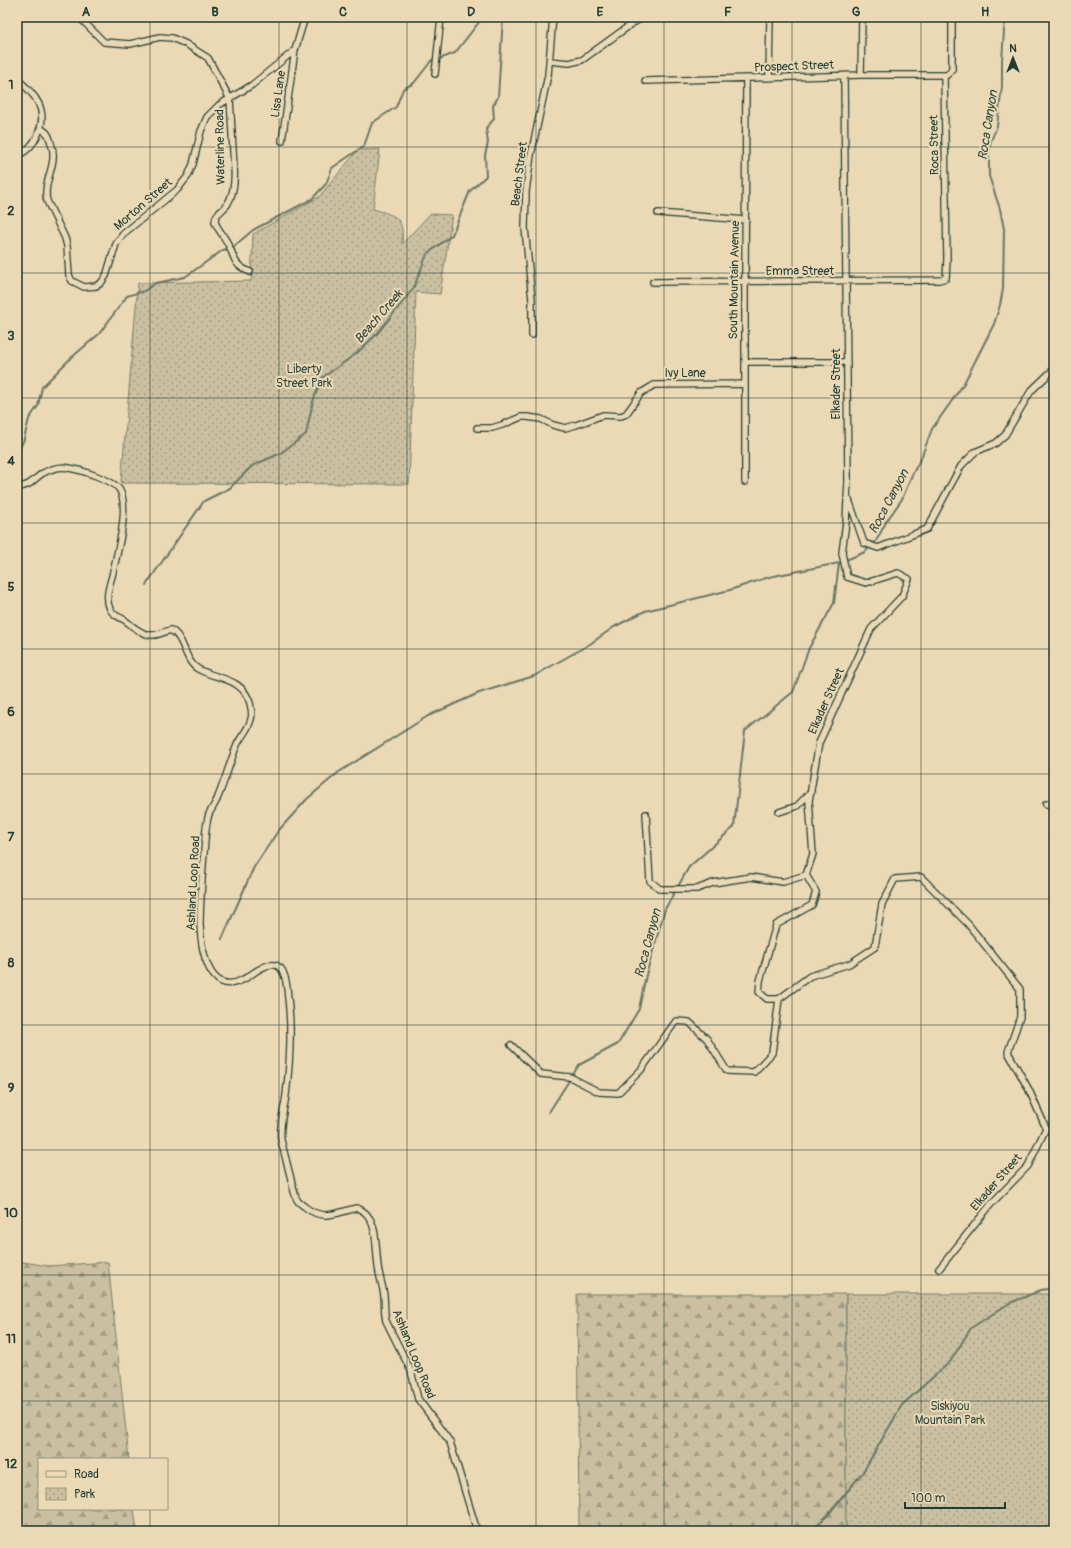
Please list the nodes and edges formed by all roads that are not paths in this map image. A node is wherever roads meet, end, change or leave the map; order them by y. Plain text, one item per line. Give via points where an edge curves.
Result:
1 (77, 17) edge
2 (305, 17) edge
3 (441, 17) edge
4 (553, 17) edge
5 (644, 17) edge
6 (770, 17) edge
7 (862, 17) edge
8 (952, 17) edge
9 (295, 50) junction
10 (550, 61) junction
11 (434, 74) dead end
12 (862, 75) junction
13 (944, 75) junction
14 (844, 76) junction
15 (769, 78) junction
16 (17, 79) edge
17 (746, 79) junction
18 (645, 81) dead end
19 (230, 99) junction
20 (41, 128) junction
21 (282, 141) dead end
22 (17, 156) edge
23 (658, 214) dead end
24 (746, 220) junction
25 (250, 272) dead end
26 (946, 278) joint
27 (653, 282) dead end
28 (745, 282) junction
29 (847, 282) junction
30 (532, 335) dead end
31 (744, 362) junction
32 (847, 362) junction
33 (1054, 369) edge
34 (745, 384) junction
35 (477, 428) dead end
36 (746, 482) dead end
37 (17, 487) edge
38 (847, 496) junction
39 (811, 792) junction
40 (1046, 804) dead end
41 (1054, 804) edge
42 (778, 812) dead end
43 (646, 814) dead end
44 (1054, 830) edge
45 (1053, 838) dead end
46 (806, 875) junction
47 (779, 999) junction
48 (511, 1045) dead end
49 (938, 1269) dead end
50 (477, 1531) edge

1 - 19 street, Waterline Road via 104,42 130,44 172,38 186,44 208,58
2 - 9 street
3 - 11 street
4 - 10 street, Beach Street
5 - 10 street via 582,60 570,63
6 - 15 street
7 - 12 street
8 - 13 street, Roca Street via 952,70 950,74
9 - 19 street, Morton Street via 252,85
9 - 21 street, Lisa Lane
10 - 30 street, Beach Street via 526,191 525,228 532,300
12 - 13 street, Prospect Street
12 - 14 street, Prospect Street
13 - 26 street, Roca Street
14 - 15 street, Prospect Street
14 - 29 street, Elkader Street
15 - 17 street, Prospect Street
16 - 20 street via 33,94 40,107 43,117
17 - 18 street, Prospect Street
17 - 24 street, South Mountain Avenue
19 - 20 street, Morton Street via 207,117 188,176 177,190 123,234 116,244 104,279 96,286 90,287 78,285 68,275 65,238 46,196 54,151 49,134
19 - 25 street, Waterline Road via 234,177 227,205 218,213 215,222 237,264
20 - 22 street via 33,145
23 - 24 street
24 - 28 street, South Mountain Avenue
26 - 29 street, Emma Street
27 - 28 street, Emma Street
28 - 29 street, Emma Street
28 - 31 street, South Mountain Avenue
29 - 32 street, Elkader Street
31 - 32 street
31 - 34 street, South Mountain Avenue
32 - 38 street, Elkader Street
33 - 38 street via 1031,391 1005,435 996,443 975,452 961,466 927,529 878,548 864,543
34 - 35 street, Ivy Lane via 654,385 641,393 626,414 603,415 565,428 527,417 492,428
34 - 36 street, South Mountain Avenue
37 - 50 street, Ashland Loop Road via 26,486 44,473 60,467 79,470 114,484 120,490 123,500 123,519 108,594 110,609 145,634 173,631 192,664 198,669 231,680 247,695 252,718 238,743 209,815 200,926 206,963 218,981 230,983 240,981 272,964 279,966 283,971 291,1032 286,1096 280,1131 297,1202 317,1214 334,1214 357,1208 367,1213 375,1234 386,1321 411,1371 418,1399 450,1442
38 - 39 street, Elkader Street via 842,553 847,576 866,583 898,573 910,578 902,596 871,629 819,743
39 - 42 street via 796,806
39 - 46 street, Elkader Street via 809,801 813,854
40 - 41 street
43 - 46 street via 650,881 660,889 697,889 713,883 751,877 783,882
44 - 45 street
46 - 47 street via 816,892 812,904 776,925 760,981 759,992 767,999
47 - 48 street via 772,1053 754,1072 727,1071 707,1039 689,1022 676,1021 641,1070 618,1093 599,1092 570,1077 541,1074
47 - 49 street, Elkader Street via 810,976 849,964 875,947 882,904 895,879 921,877 968,924 1020,989 1020,1017 1008,1052 1046,1128 1028,1166 992,1203

